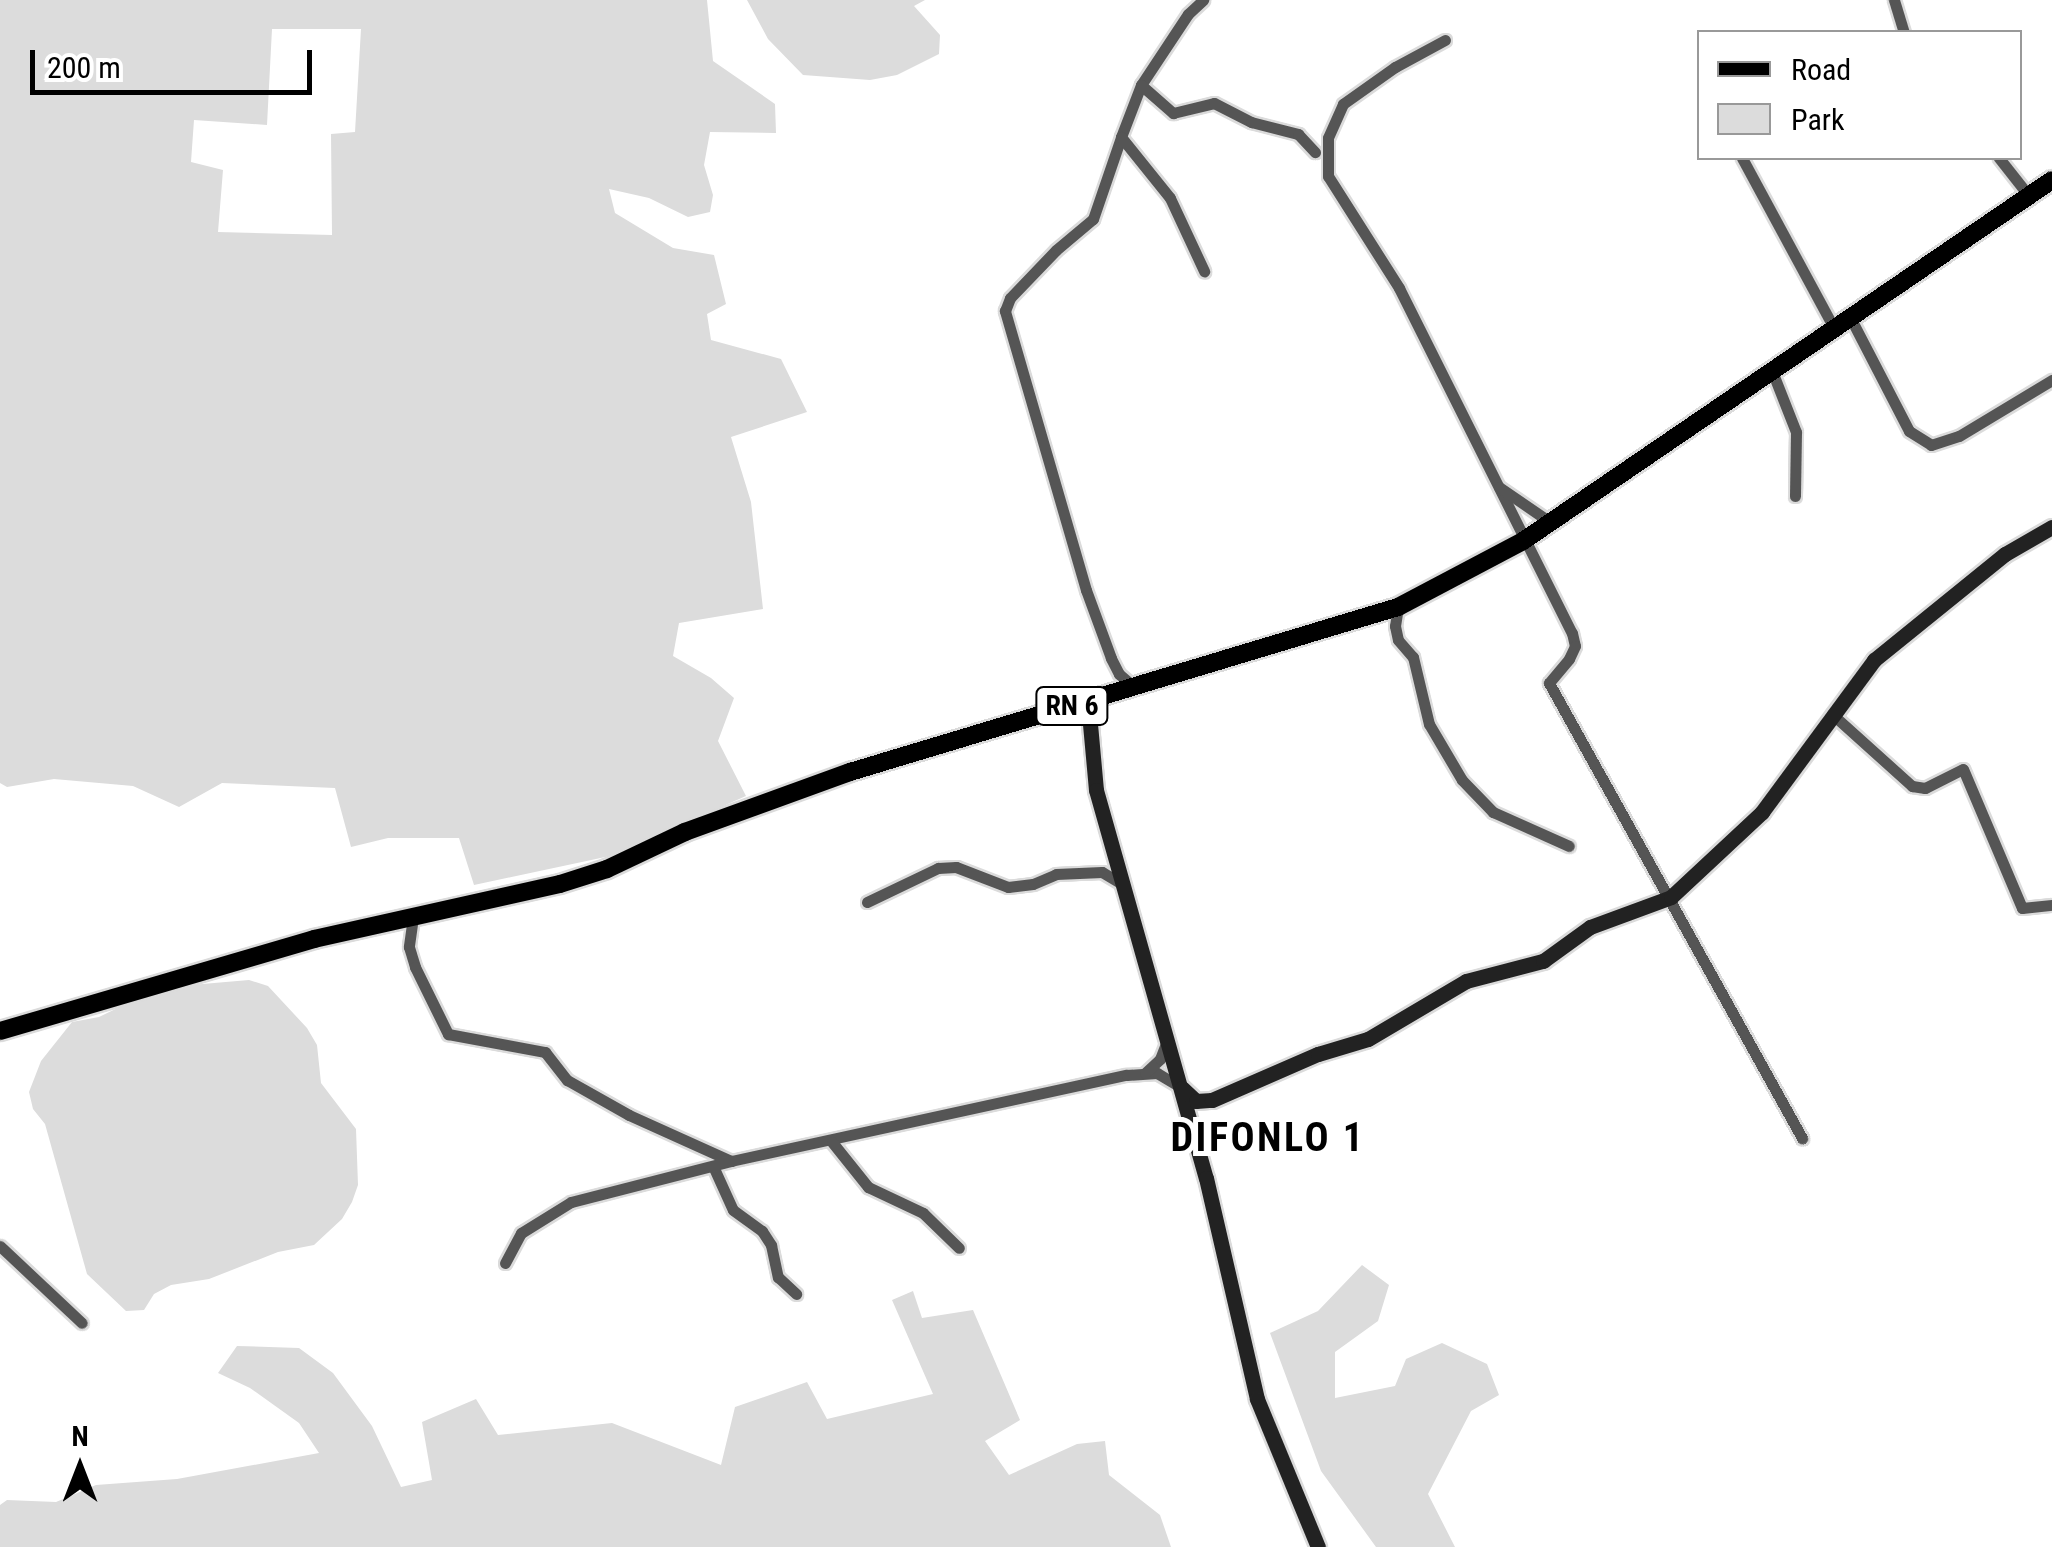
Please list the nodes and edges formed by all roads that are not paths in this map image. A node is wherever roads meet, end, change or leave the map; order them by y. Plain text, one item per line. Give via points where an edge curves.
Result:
1 (1204, 0) edge
2 (1894, 0) edge
3 (1903, 30) edge
4 (1445, 40) dead end
5 (1141, 85) junction
6 (1121, 137) junction
7 (1316, 152) dead end
8 (1743, 160) edge
9 (2001, 160) edge
10 (2052, 180) edge
11 (2029, 196) junction
12 (1204, 270) dead end
13 (1843, 324) junction
14 (1772, 371) junction
15 (2052, 380) edge
16 (1496, 484) junction
17 (1795, 496) dead end
18 (1550, 522) junction
19 (2052, 527) edge
20 (1523, 541) junction
21 (1398, 607) junction
22 (1134, 687) junction
23 (1088, 702) junction
24 (1832, 714) junction
25 (1569, 846) dead end
26 (1122, 884) junction
27 (1671, 897) junction
28 (866, 902) dead end
29 (2052, 906) edge
30 (412, 917) junction
31 (0, 1030) edge
32 (1166, 1043) junction
33 (1144, 1072) junction
34 (1182, 1088) junction
35 (1802, 1138) dead end
36 (832, 1142) junction
37 (731, 1161) junction
38 (713, 1166) junction
39 (0, 1246) edge
40 (958, 1248) dead end
41 (505, 1263) dead end
42 (796, 1294) dead end
43 (82, 1323) dead end
44 (1318, 1547) edge

1 - 5 street
2 - 3 street
4 - 16 street via 1343,104 1328,138 1328,176 1399,288
5 - 6 street
5 - 7 street via 1173,113 1214,103 1251,122 1298,134
6 - 12 street via 1170,198
6 - 22 street via 1093,219 1010,298 1005,311 1086,590 1111,658
8 - 13 street
9 - 11 street
10 - 11 main road, RN 6
11 - 13 main road, RN 6
13 - 14 main road, RN 6
13 - 15 street via 1909,431 1930,445 1959,436
14 - 17 street via 1796,432
14 - 18 main road, RN 6
16 - 18 street
16 - 20 street
18 - 20 main road, RN 6
19 - 24 street via 2005,554 1886,650
20 - 21 main road, RN 6
20 - 27 street via 1575,646 1549,683
21 - 22 main road, RN 6
21 - 25 street via 1394,626 1413,656 1429,724 1462,780 1493,812
22 - 23 main road, RN 6
23 - 26 street via 1096,790
23 - 30 main road, RN 6 via 850,772 560,884
24 - 27 street via 1753,822
24 - 29 street via 1912,786 1925,788 1963,769 2022,908
26 - 28 street via 1102,872 1056,874 1008,888 956,867 938,868
26 - 32 street
27 - 34 street via 1590,927 1543,961 1466,981 1368,1040 1212,1100 1196,1101
27 - 35 street
30 - 31 main road, RN 6
30 - 37 street via 416,967 448,1034 536,1048 568,1080 629,1116
32 - 33 street
32 - 34 street
33 - 34 street via 1164,1074
33 - 36 street
34 - 44 street via 1257,1399
36 - 37 street
36 - 40 street via 868,1188 922,1213
37 - 38 street
38 - 41 street via 571,1202 521,1233
38 - 42 street via 733,1210 772,1244 778,1278
39 - 43 street

